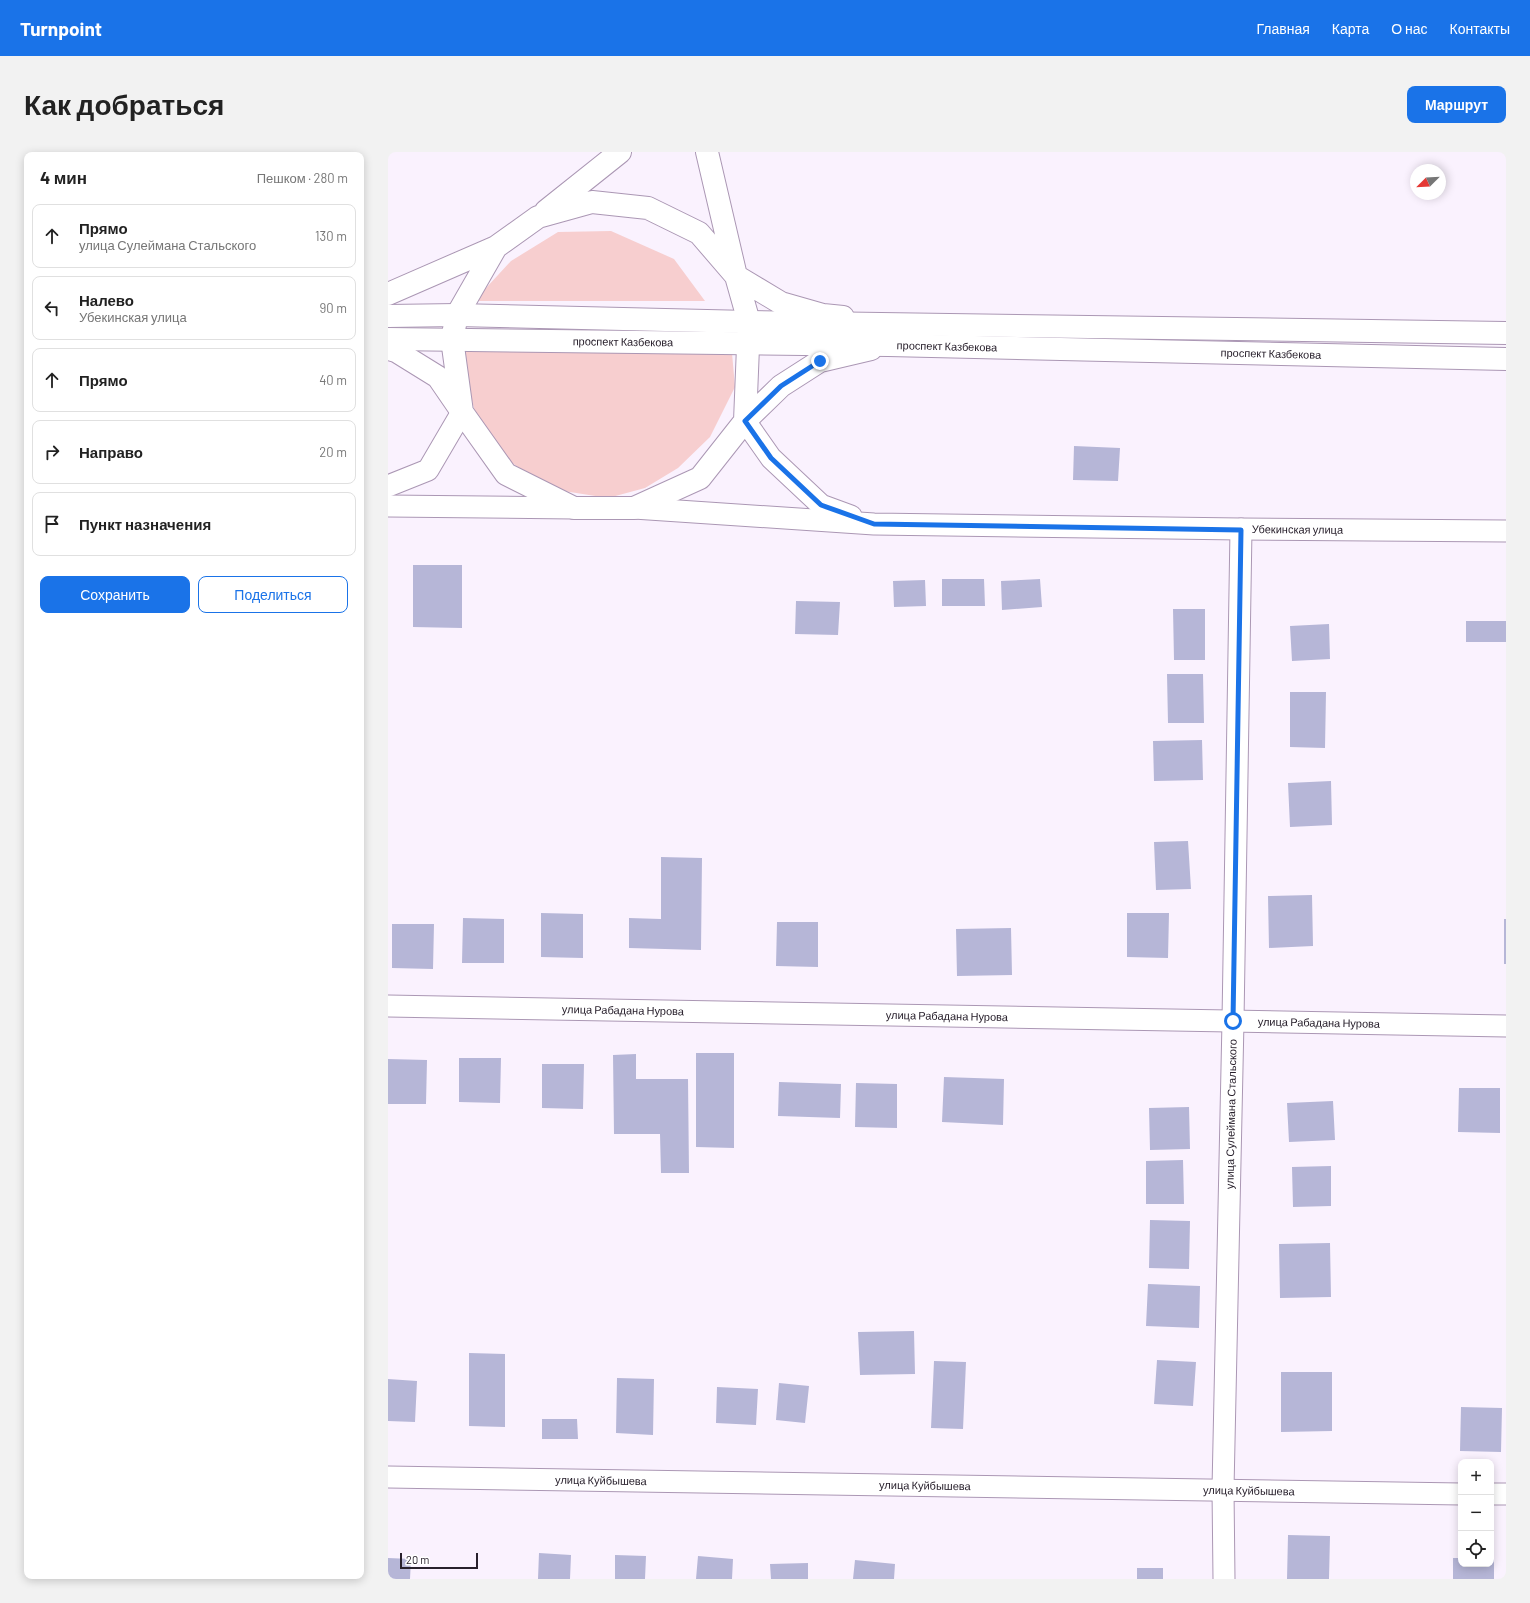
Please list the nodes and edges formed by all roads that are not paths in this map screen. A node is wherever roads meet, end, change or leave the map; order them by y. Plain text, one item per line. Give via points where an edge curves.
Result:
1 (620, 152) edge
2 (707, 152) edge
3 (538, 217) junction
4 (496, 248) junction
5 (736, 276) junction
6 (388, 294) edge
7 (457, 315) junction
8 (388, 316) edge
9 (749, 322) junction
10 (1506, 333) edge
11 (889, 334) junction
12 (388, 339) edge
13 (452, 339) junction
14 (748, 344) junction
15 (388, 350) edge
16 (1506, 359) edge
17 (462, 412) junction
18 (745, 421) junction
19 (388, 486) edge
20 (388, 506) edge
21 (574, 508) junction
22 (634, 508) junction
23 (874, 524) junction
24 (1241, 530) junction
25 (1506, 531) edge
26 (388, 1006) edge
27 (1233, 1021) junction
28 (1506, 1026) edge
29 (388, 1478) edge
30 (1224, 1489) junction
31 (1458, 1494) edge
32 (1494, 1494) edge
33 (1506, 1494) edge
34 (1224, 1579) edge

1 - 3 main road
2 - 5 main road
3 - 4 main road
3 - 5 main road via 592,202 648,208 699,234
4 - 6 main road
4 - 7 main road
5 - 9 main road
5 - 11 main road via 781,303
7 - 8 main road, проспект Казбекова
7 - 9 main road, проспект Казбекова
7 - 13 main road
9 - 11 main road, проспект Казбекова
9 - 14 main road
10 - 11 main road, проспект Казбекова
11 - 14 main road, проспект Казбекова
11 - 16 main road, проспект Казбекова
11 - 18 main road via 820,361 781,386
12 - 13 main road, проспект Казбекова
13 - 14 main road, проспект Казбекова
13 - 17 main road
14 - 18 main road
15 - 17 main road via 396,351 438,377
17 - 19 street via 428,470
17 - 21 main road via 506,474
18 - 22 main road via 700,478
18 - 23 street via 771,458 821,505
20 - 21 street
21 - 22 main road
22 - 23 street, Убекинская улица
23 - 24 street, Убекинская улица
24 - 25 street, Убекинская улица
24 - 27 street, улица Сулеймана Стальского
26 - 27 street, улица Рабадана Нурова
27 - 28 street, улица Рабадана Нурова
27 - 30 street, улица Сулеймана Стальского
29 - 30 street, улица Куйбышева
30 - 31 street, улица Куйбышева
30 - 34 street, улица Сулеймана Стальского
32 - 33 street

